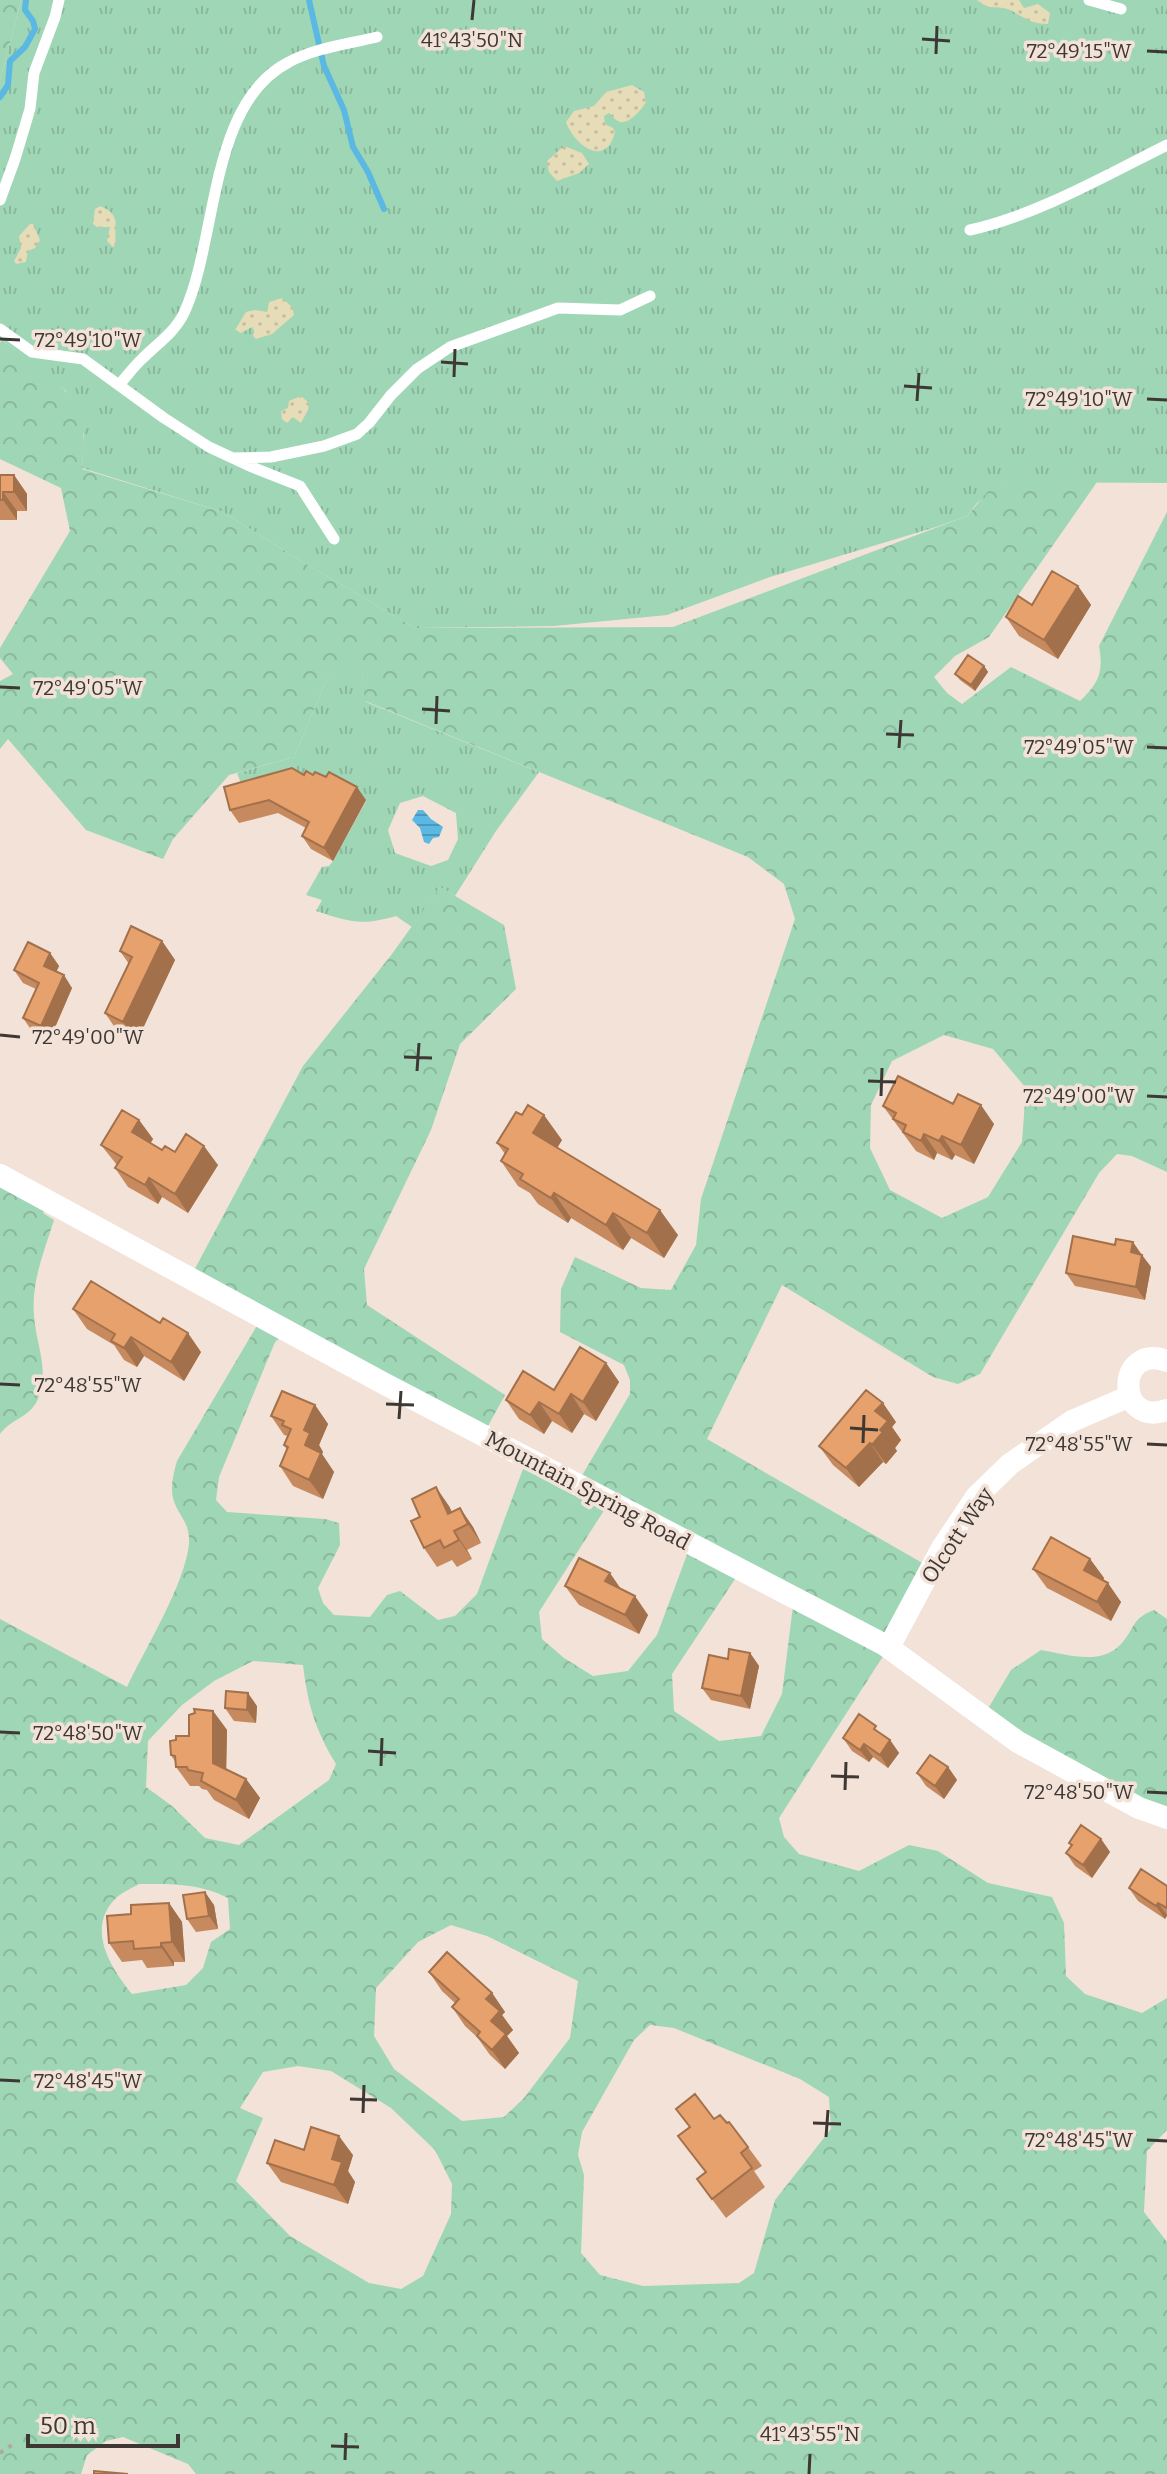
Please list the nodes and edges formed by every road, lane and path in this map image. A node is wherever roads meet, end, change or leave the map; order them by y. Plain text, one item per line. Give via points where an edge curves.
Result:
1 (59, 0) edge
2 (1089, 0) edge
3 (1121, 9) dead end
4 (377, 37) dead end
5 (1167, 145) edge
6 (0, 200) edge
7 (970, 230) dead end
8 (650, 296) dead end
9 (0, 329) edge
10 (119, 385) junction
11 (233, 458) junction
12 (334, 539) dead end
13 (0, 1175) edge
14 (1167, 1361) edge
15 (1130, 1396) junction
16 (1167, 1410) edge
17 (889, 1647) junction
18 (1167, 1818) edge
19 (15, 2443) dead end
20 (0, 2453) edge

1 - 6 lane
2 - 3 lane
4 - 10 lane via 290,61 257,89 241,112 222,162 182,316
5 - 7 lane via 1089,185
8 - 11 lane via 620,310 558,308 450,347 417,369 357,434 271,457
9 - 10 lane via 32,352 83,359
10 - 11 lane
11 - 12 lane via 300,486
13 - 17 street, Mountain Spring Road via 415,1400
14 - 15 street via 1153,1358 1136,1366 1128,1383
15 - 16 street via 1146,1411
15 - 17 street, Olcott Way via 1072,1421 1010,1464 976,1497
17 - 18 street, Mountain Spring Road via 1018,1742
19 - 20 path

